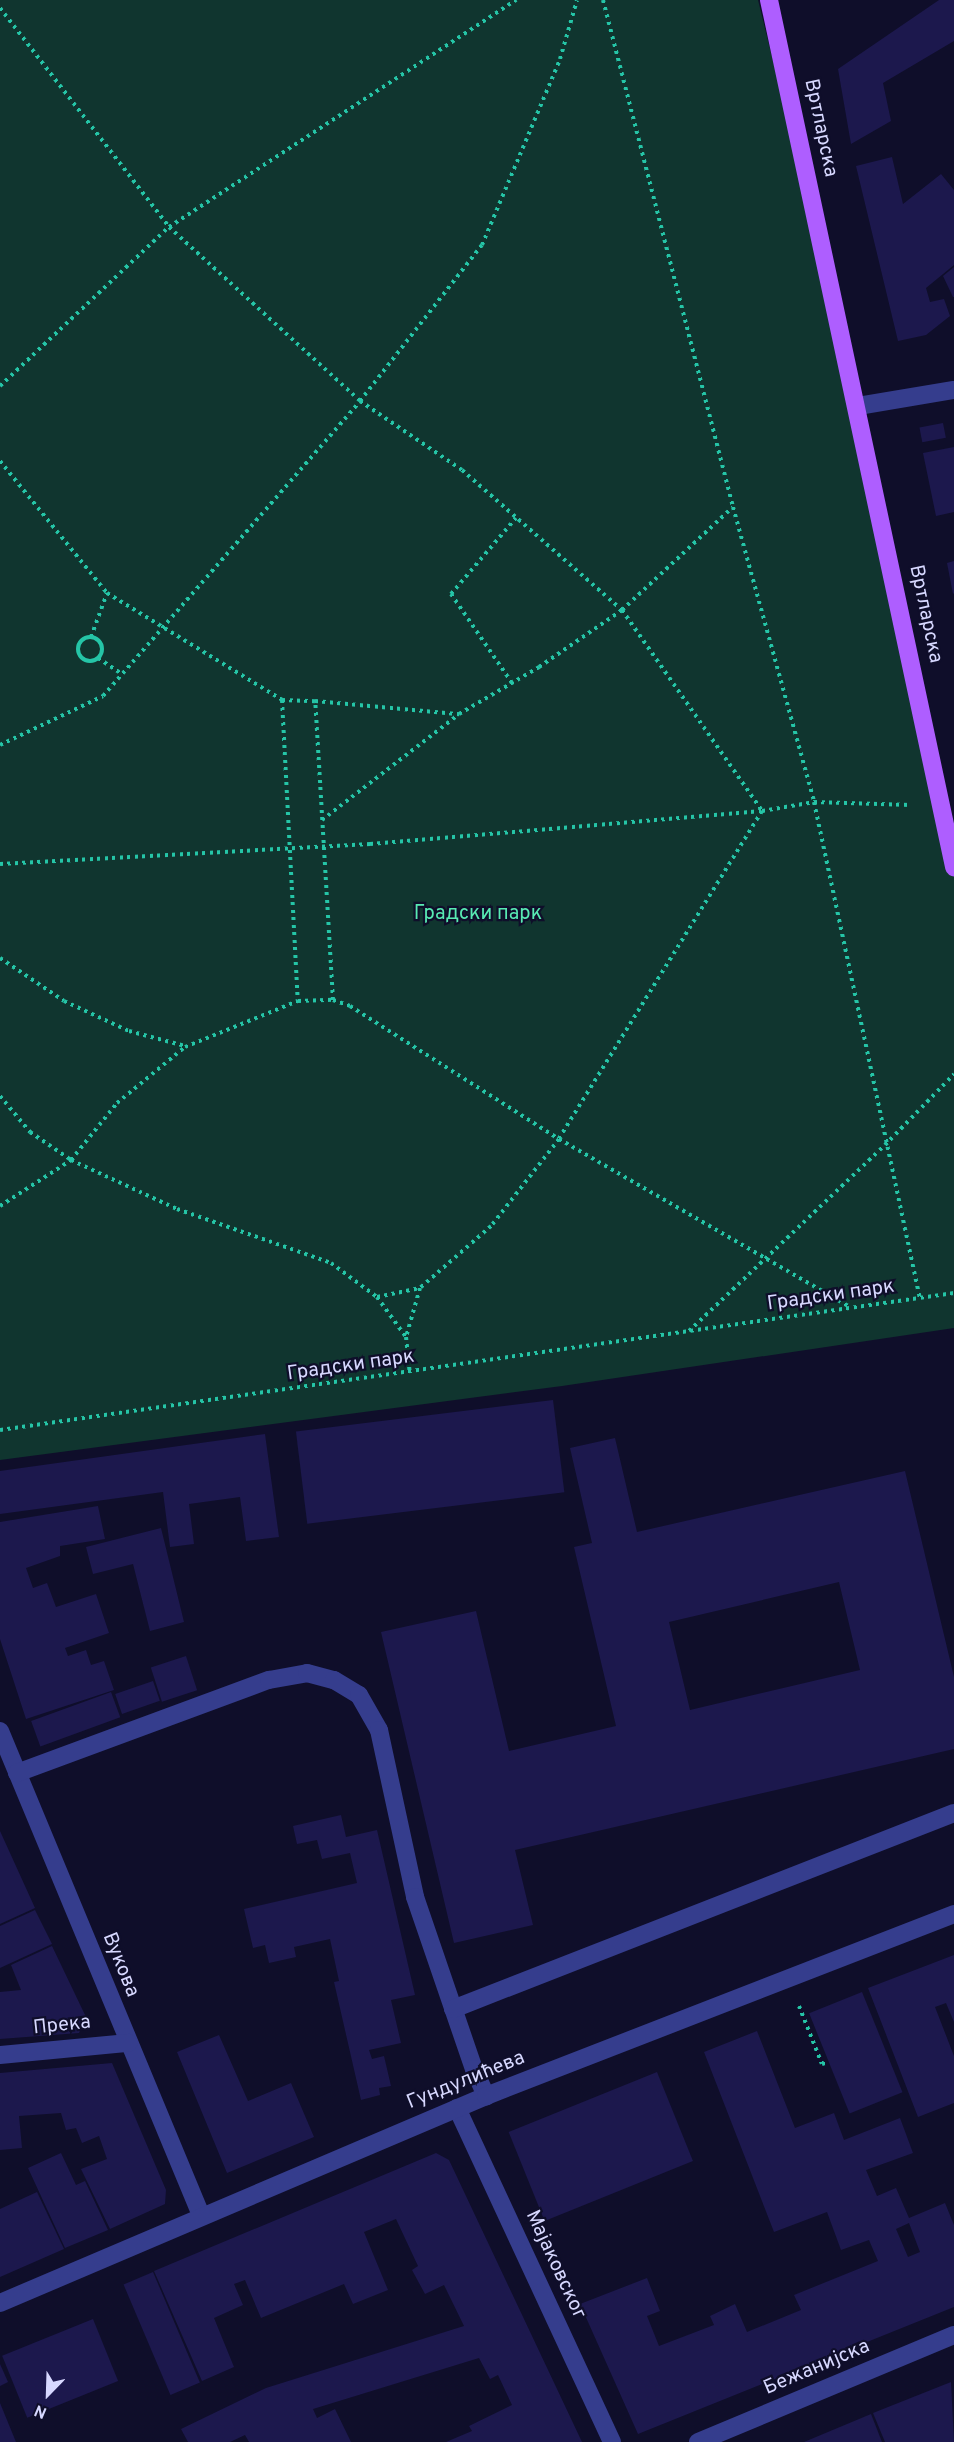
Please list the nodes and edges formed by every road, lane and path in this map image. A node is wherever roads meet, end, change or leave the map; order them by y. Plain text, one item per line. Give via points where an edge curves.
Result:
1 (516, 0) edge
2 (577, 0) edge
3 (603, 0) edge
4 (769, 0) edge
5 (0, 8) edge
6 (169, 227) junction
7 (0, 386) edge
8 (954, 390) edge
9 (360, 401) junction
10 (858, 406) junction
11 (0, 461) edge
12 (733, 507) junction
13 (516, 518) junction
14 (107, 593) junction
15 (621, 610) junction
16 (163, 627) junction
17 (91, 637) junction
18 (98, 658) junction
19 (122, 674) junction
20 (513, 683) junction
21 (282, 700) junction
22 (315, 701) junction
23 (459, 714) junction
24 (0, 745) edge
25 (814, 802) junction
26 (942, 806) junction
27 (762, 811) junction
28 (322, 821) junction
29 (324, 846) junction
30 (292, 848) junction
31 (0, 864) edge
32 (954, 867) edge
33 (0, 958) edge
34 (333, 1000) junction
35 (298, 1001) junction
36 (185, 1047) junction
37 (954, 1074) edge
38 (0, 1096) edge
39 (559, 1139) junction
40 (885, 1145) junction
41 (71, 1160) junction
42 (0, 1206) edge
43 (765, 1258) junction
44 (420, 1288) junction
45 (954, 1293) edge
46 (377, 1297) junction
47 (920, 1299) junction
48 (850, 1307) junction
49 (689, 1332) junction
50 (406, 1337) junction
51 (410, 1374) junction
52 (0, 1430) edge
53 (0, 1731) edge
54 (17, 1773) junction
55 (954, 1814) edge
56 (954, 1914) edge
57 (789, 1979) junction
58 (453, 2009) junction
59 (128, 2043) junction
60 (0, 2055) edge
61 (828, 2062) dead end
62 (486, 2096) junction
63 (457, 2108) junction
64 (201, 2215) junction
65 (0, 2303) edge
66 (954, 2335) edge
67 (612, 2442) edge
68 (698, 2442) edge

1 - 6 path
2 - 9 path via 560,59 482,245
3 - 12 path
4 - 10 main road, Вртларска
5 - 6 path
6 - 7 path
6 - 9 path
8 - 10 street
9 - 13 path via 462,470
9 - 16 path
10 - 26 main road, Вртларска
11 - 14 path
12 - 15 path
12 - 25 path
13 - 15 path
13 - 20 path via 451,594
14 - 16 path
14 - 17 path
15 - 20 path
15 - 27 path
16 - 19 path
16 - 21 path
17 - 18 path via 102,646
17 - 18 path via 78,644 78,654 85,661
18 - 19 path
19 - 24 path via 103,696
20 - 23 path
21 - 22 path
21 - 30 path
22 - 23 path
22 - 28 path
23 - 28 path
25 - 26 path
25 - 27 path
25 - 40 path
26 - 32 main road, Вртларска
27 - 29 path
27 - 39 path
28 - 29 path
29 - 30 path
29 - 34 path
30 - 31 path
30 - 35 path
33 - 36 path via 64,1001 129,1031
34 - 35 path
34 - 39 path via 350,1006
35 - 36 path
36 - 41 path via 117,1103
37 - 40 path
38 - 41 path via 30,1132
39 - 43 path
39 - 44 path via 491,1226
40 - 43 path
40 - 47 path
41 - 42 path
41 - 46 path via 177,1209 331,1263
43 - 48 path
43 - 49 path
44 - 46 path
44 - 50 path
45 - 47 path, Градски парк
46 - 50 path
47 - 48 path, Градски парк
48 - 49 path, Градски парк
49 - 51 path, Градски парк
50 - 51 path
51 - 52 path, Градски парк
53 - 54 street, Вукова
54 - 58 street via 269,1680 307,1673 334,1680 358,1695 379,1730 416,1896
54 - 59 street, Вукова
55 - 58 street
56 - 57 street, Гундулићева
57 - 61 path via 822,2064
57 - 62 street, Гундулићева
58 - 62 street
59 - 60 street, Прека
59 - 64 street, Вукова
62 - 63 street, Гундулићева
63 - 64 street, Гундулићева
63 - 67 street, Мајаковског
64 - 65 street, Гундулићева
66 - 68 street, Бежанијска

